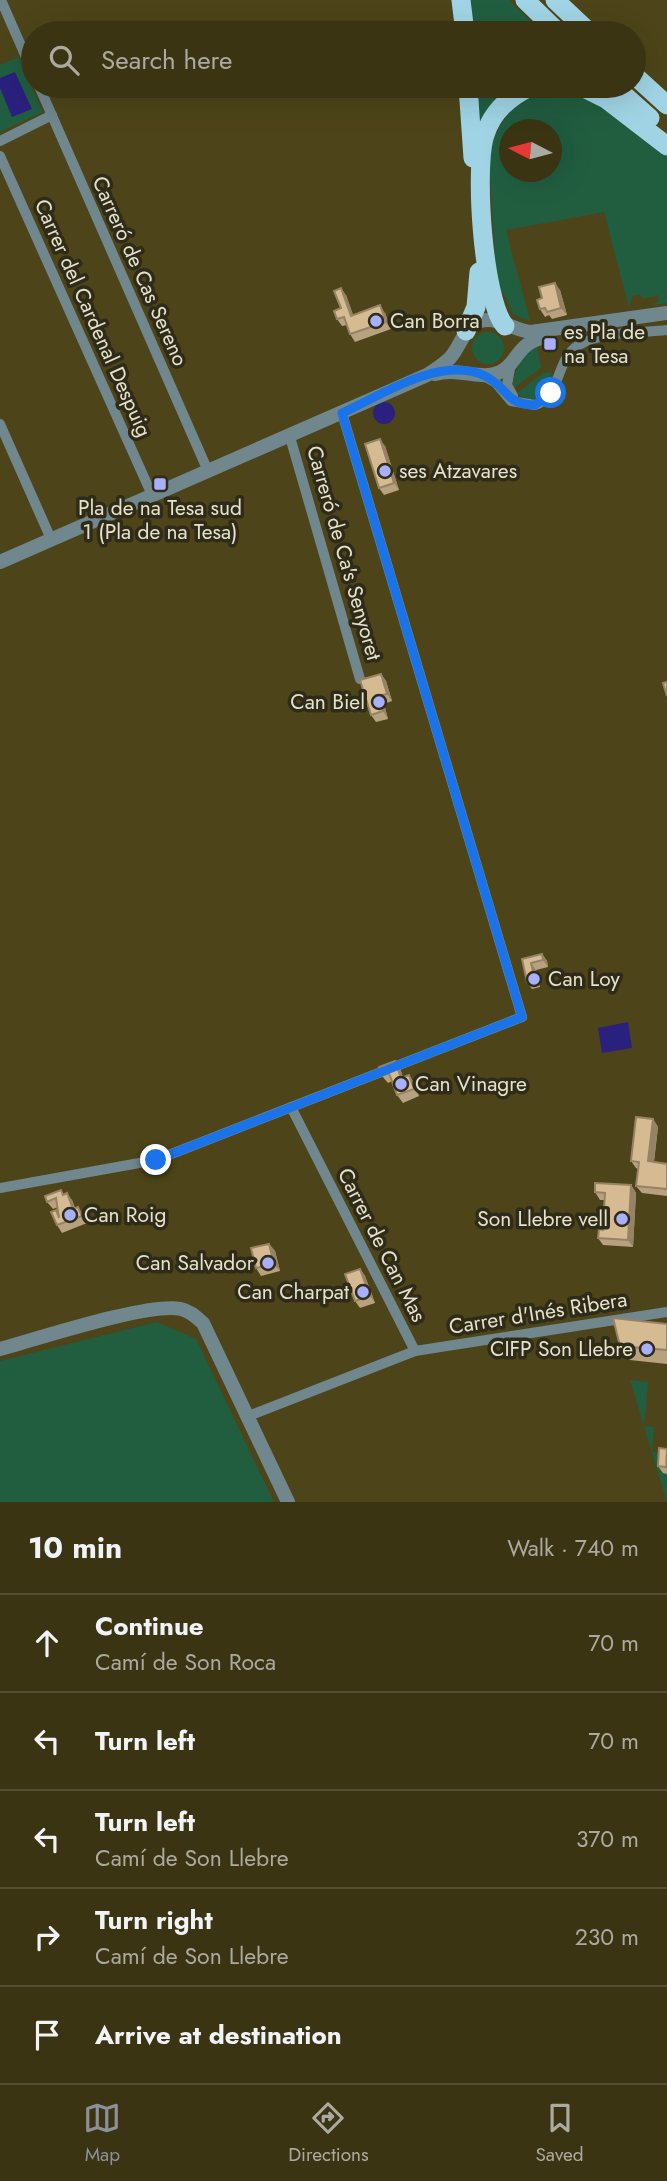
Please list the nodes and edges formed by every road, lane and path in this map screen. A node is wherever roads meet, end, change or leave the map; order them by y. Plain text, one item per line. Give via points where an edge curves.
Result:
1 (1, 0) edge
2 (461, 0) edge
3 (525, 0) edge
4 (555, 0) edge
5 (464, 21) edge
6 (547, 21) edge
7 (577, 21) edge
8 (21, 46) edge
9 (646, 86) edge
10 (44, 98) edge
11 (469, 98) edge
12 (511, 98) edge
13 (604, 98) edge
14 (628, 98) edge
15 (667, 104) edge
16 (52, 115) junction
17 (667, 133) edge
18 (0, 141) edge
19 (667, 146) edge
20 (0, 156) edge
21 (667, 313) edge
22 (505, 326) junction
23 (561, 329) junction
24 (667, 330) edge
25 (464, 335) junction
26 (512, 360) junction
27 (481, 374) junction
28 (427, 375) junction
29 (520, 403) junction
30 (342, 413) junction
31 (0, 424) edge
32 (290, 437) junction
33 (208, 471) junction
34 (152, 495) junction
35 (51, 539) junction
36 (0, 562) edge
37 (360, 679) edge
38 (291, 1107) junction
39 (0, 1188) edge
40 (667, 1312) edge
41 (0, 1349) edge
42 (415, 1351) junction
43 (246, 1417) junction
44 (288, 1502) edge

1 - 8 street
2 - 5 highway
3 - 6 highway
4 - 7 highway
9 - 15 highway
10 - 16 street, Carreró de Cas Sereno
11 - 25 highway via 479,282 476,307
12 - 22 highway via 494,116 482,147 487,275 494,307
13 - 19 highway
14 - 17 highway
16 - 18 street
16 - 33 street, Carreró de Cas Sereno
20 - 34 street, Carrer del Cardenal Despuig
21 - 23 street
22 - 23 street via 527,332
22 - 25 street via 481,321
22 - 26 street via 514,340
23 - 26 street via 528,343
24 - 29 street via 600,338 580,345 566,357 546,399 535,405
25 - 27 street via 462,356
25 - 28 street via 449,359
26 - 27 street via 498,373
26 - 29 street via 508,386
27 - 28 street via 451,370
27 - 29 street via 511,401
28 - 30 street
30 - 32 street
30 - 38 street via 522,1017
31 - 35 street
32 - 33 street
32 - 37 street, Carreró de Ca's Senyoret
33 - 34 street
34 - 35 street
35 - 36 street
38 - 39 street via 156,1160
38 - 42 street, Carrer de Can Mas
40 - 42 street, Carrer d'Inés Ribera
41 - 43 street via 151,1309 183,1309 203,1324
42 - 43 street, Carrer de Can Mas
43 - 44 street

